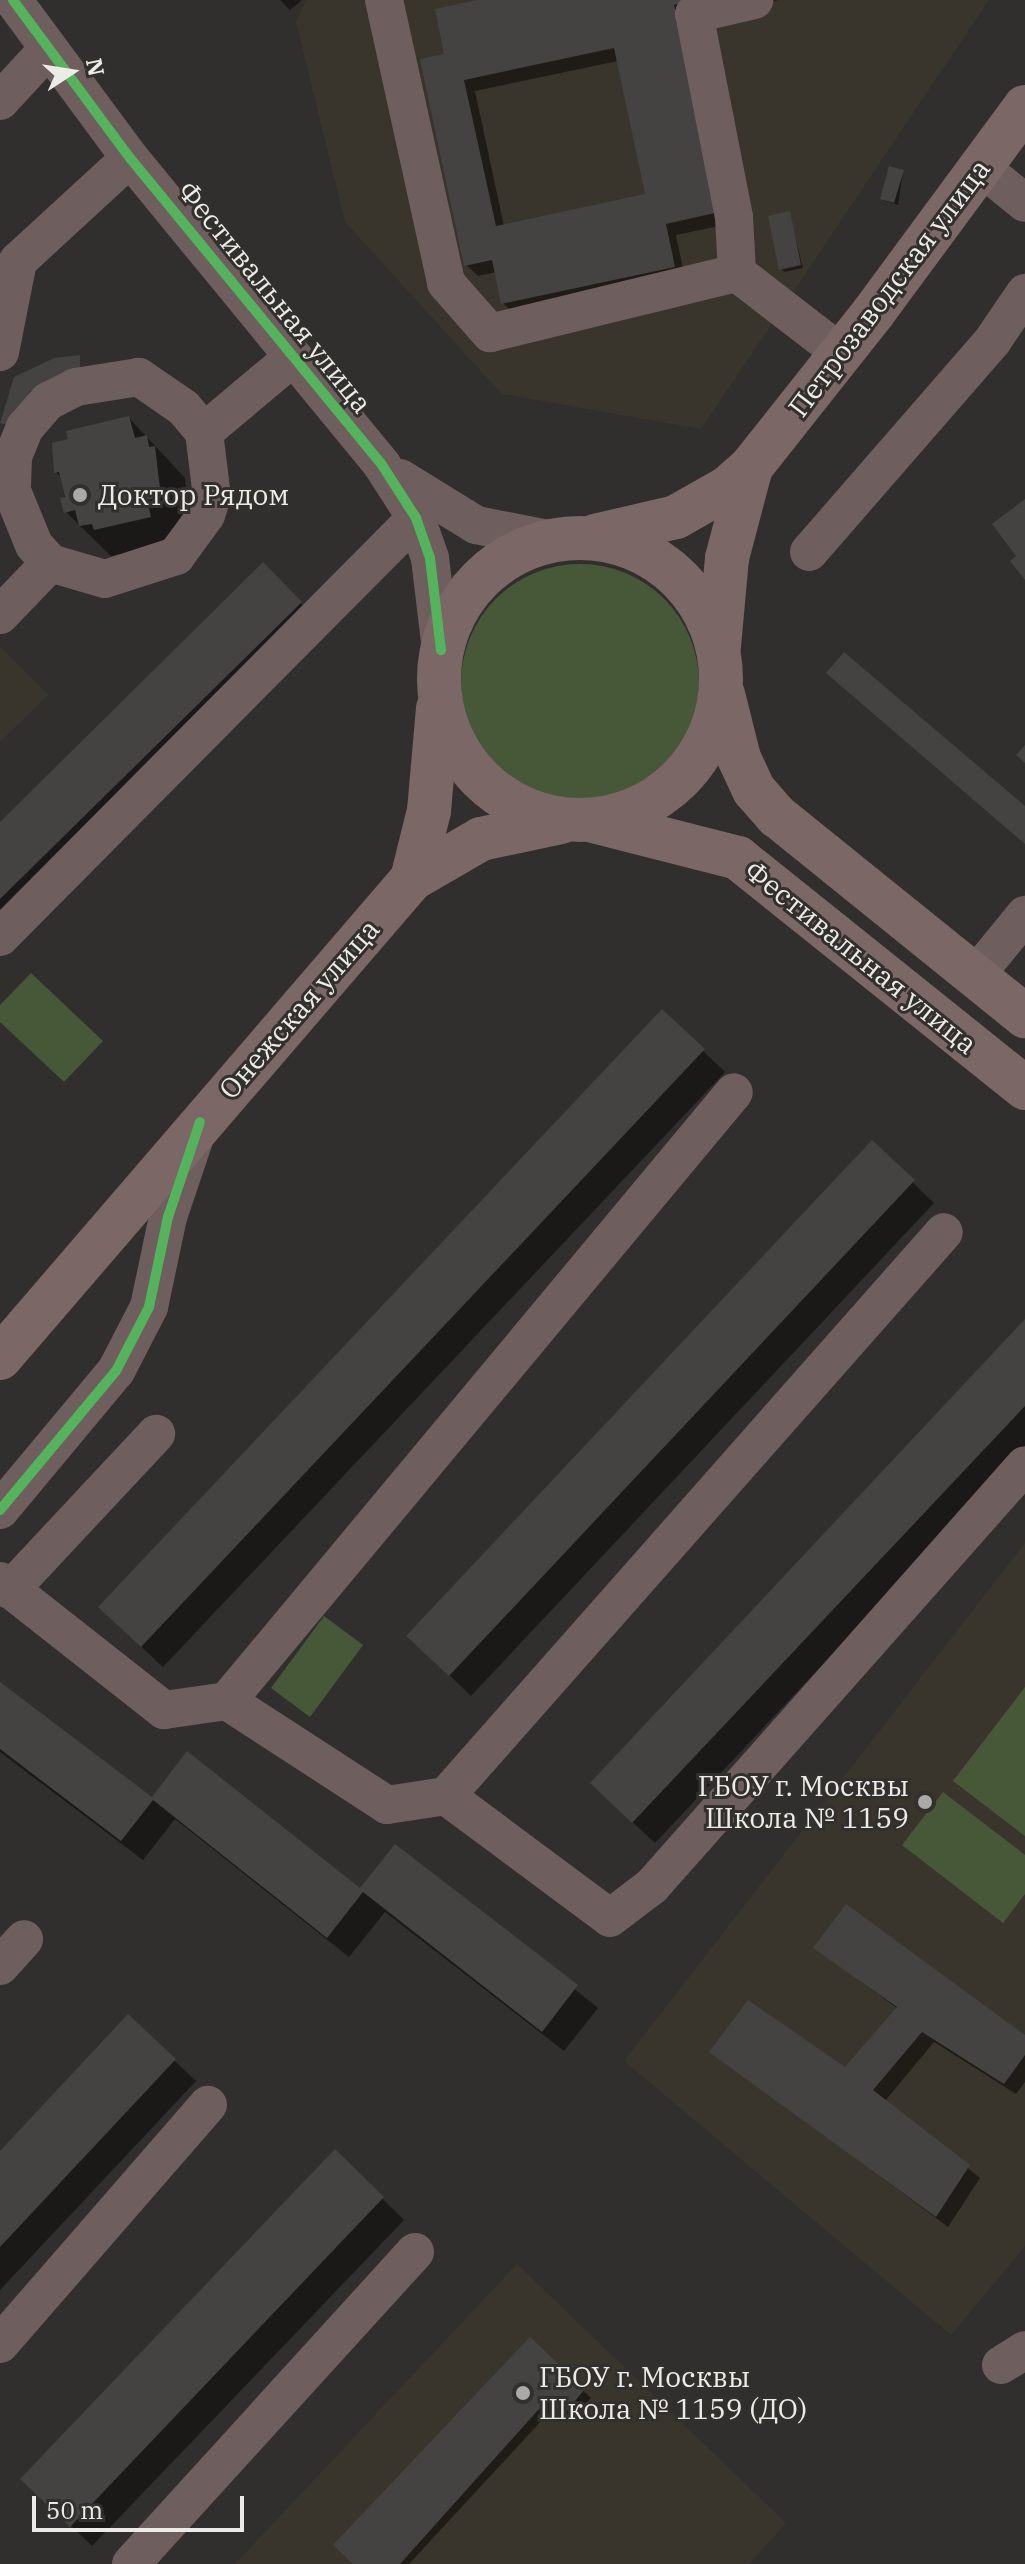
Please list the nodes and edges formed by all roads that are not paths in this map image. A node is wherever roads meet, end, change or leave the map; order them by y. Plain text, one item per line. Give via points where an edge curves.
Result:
1 (13, 0) edge
2 (384, 0) edge
3 (754, 0) edge
4 (48, 49) junction
5 (0, 101) edge
6 (1025, 107) edge
7 (130, 158) junction
8 (982, 168) junction
9 (1025, 203) edge
10 (737, 273) junction
11 (1025, 293) edge
12 (0, 352) edge
13 (841, 353) junction
14 (291, 359) junction
15 (204, 432) junction
16 (382, 465) junction
17 (751, 467) junction
18 (416, 518) junction
19 (569, 539) junction
20 (809, 552) dead end
21 (50, 563) junction
22 (0, 615) edge
23 (441, 650) junction
24 (720, 668) junction
25 (439, 698) junction
26 (580, 820) junction
27 (412, 879) junction
28 (1025, 915) edge
29 (0, 937) edge
30 (975, 976) junction
31 (1025, 1016) edge
32 (1025, 1088) edge
33 (734, 1092) dead end
34 (200, 1122) junction
35 (944, 1232) dead end
36 (1, 1355) edge
37 (156, 1434) dead end
38 (1025, 1465) edge
39 (0, 1510) edge
40 (5, 1586) edge
41 (227, 1701) junction
42 (446, 1796) junction
43 (208, 2105) dead end
44 (415, 2252) dead end
45 (0, 2344) edge
46 (131, 2564) edge

1 - 4 street, Фестивальная улица
2 - 10 street via 446,283 490,333
3 - 10 street via 694,14 734,217
4 - 5 street
4 - 7 street, Фестивальная улица
6 - 8 main road, Петрозаводская улица
7 - 12 street via 18,261
7 - 14 street, Фестивальная улица
8 - 9 street
8 - 13 main road, Петрозаводская улица
10 - 13 street
11 - 20 street via 957,383
13 - 17 main road, Петрозаводская улица
14 - 15 street
14 - 16 street, Фестивальная улица
15 - 21 street via 212,497 206,515 176,556 105,579
15 - 21 street via 184,408 139,377 76,387 48,401 25,427 13,457 12,491 20,518
16 - 18 street, Фестивальная улица
16 - 19 street, Фестивальная улица via 476,525
17 - 19 main road, Петрозаводская улица via 727,488 676,517
17 - 24 main road, Петрозаводская улица via 727,558
18 - 23 street, Фестивальная улица via 430,558
18 - 29 street
19 - 23 main road via 502,560 481,577 462,600
19 - 24 main road via 625,545 686,583
21 - 22 street
23 - 25 main road
24 - 26 main road via 716,723 687,773 655,799
24 - 30 main road, Фестивальная улица via 739,758 762,798 816,849
25 - 26 main road via 450,738 483,782 518,807
25 - 27 main road, Онежская улица via 429,811
26 - 27 main road, Онежская улица via 481,839
26 - 32 main road, Фестивальная улица via 738,858
27 - 34 main road, Онежская улица
28 - 30 street
30 - 31 main road, Фестивальная улица
33 - 41 street
34 - 36 main road, Онежская улица
34 - 39 street via 168,1217 149,1307 116,1371
35 - 42 street
37 - 40 street
38 - 42 street via 652,1886 610,1918
40 - 41 street via 164,1710
41 - 42 street via 387,1805
43 - 45 street
44 - 46 street

